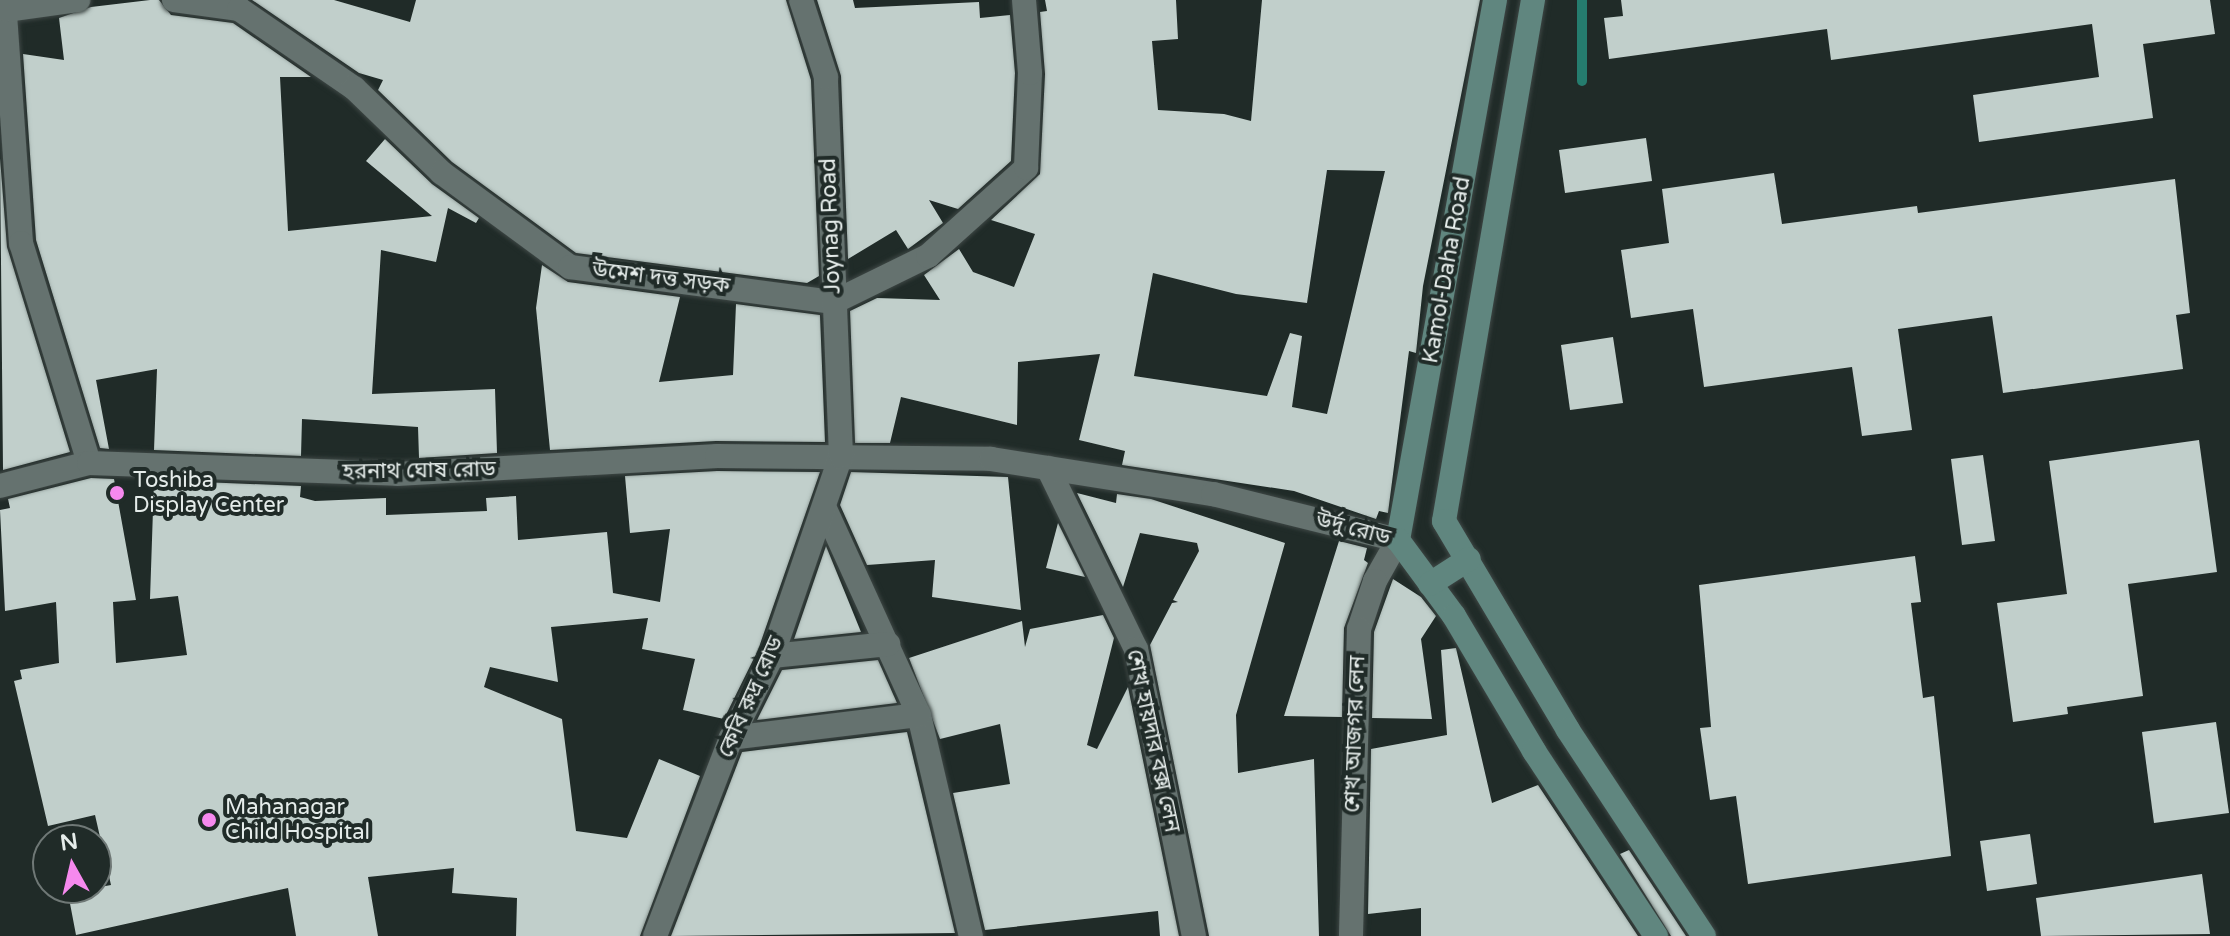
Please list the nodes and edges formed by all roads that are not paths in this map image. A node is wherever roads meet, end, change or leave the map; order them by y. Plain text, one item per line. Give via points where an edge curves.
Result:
1 (78, 0) edge
2 (174, 0) edge
3 (801, 0) edge
4 (1024, 0) edge
5 (1495, 0) edge
6 (1533, 0) edge
7 (5, 5) edge
8 (11, 243) edge
9 (834, 302) junction
10 (841, 456) junction
11 (89, 463) junction
12 (1048, 468) junction
13 (0, 486) edge
14 (826, 511) junction
15 (1444, 521) junction
16 (1400, 528) junction
17 (1469, 559) junction
18 (1430, 584) junction
19 (888, 644) junction
20 (772, 656) junction
21 (919, 715) junction
22 (731, 738) junction
23 (655, 936) edge
24 (971, 936) edge
25 (1194, 936) edge
26 (1351, 936) edge
27 (1656, 936) edge
28 (1704, 936) edge

1 - 7 street
2 - 9 street, উমেশ দত্ত সড়ক via 239,9 354,88 442,173 570,267
3 - 9 street, Joynag Road via 826,77
4 - 9 street via 1030,73 1026,168 928,256
5 - 16 main road, Kamol-Daha Road
6 - 15 main road, Kamol-Daha Road
7 - 8 street
8 - 11 street
9 - 10 street, Joynag Road
10 - 11 street, হরনাথ ঘোষ রোড via 717,456 397,474
10 - 12 street, উর্দু রোড via 991,459
10 - 14 street, কেবি রুদ্র রোড
11 - 13 street, হরনাথ ঘোষ রোড
12 - 16 street, উর্দু রোড
12 - 25 street, শেখ হায়দার বক্স লেন via 1136,649
14 - 19 street
14 - 20 street, কেবি রুদ্র রোড
15 - 16 main road
15 - 17 main road
16 - 18 main road, উর্দু রোড
16 - 26 street, শেখ আজগর লেন via 1359,629
17 - 18 main road
17 - 28 main road via 1568,730
18 - 27 main road, উর্দু রোড
19 - 20 street
19 - 21 street
20 - 22 street, কেবি রুদ্র রোড
21 - 22 street
21 - 24 street
22 - 23 street, কেবি রুদ্র রোড

